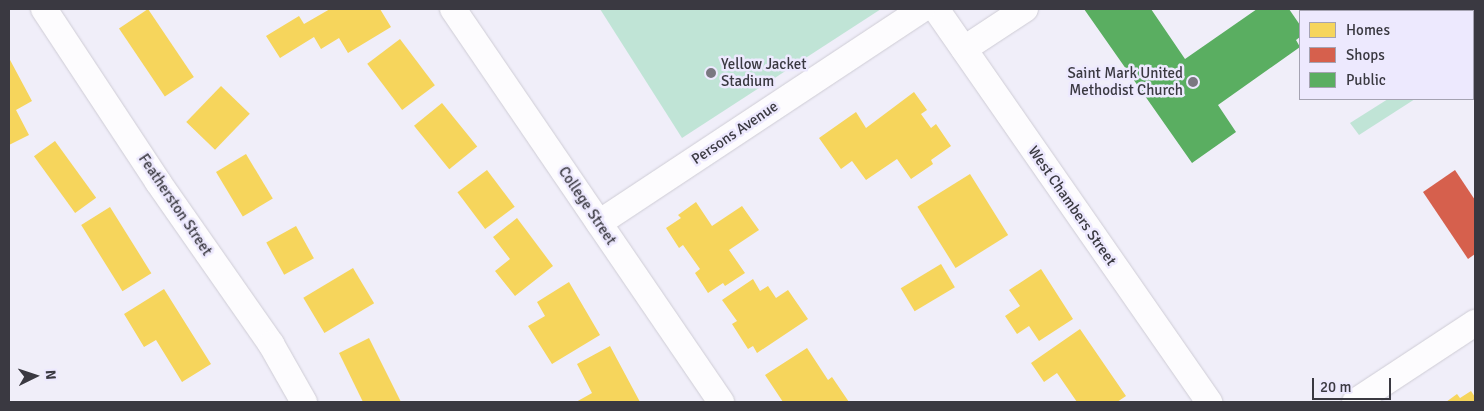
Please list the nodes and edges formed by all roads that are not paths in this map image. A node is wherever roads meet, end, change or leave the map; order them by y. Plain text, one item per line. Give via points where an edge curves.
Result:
1 (44, 9) edge
2 (453, 9) edge
3 (922, 9) edge
4 (936, 9) edge
5 (1025, 9) edge
6 (964, 49) junction
7 (599, 223) junction
8 (1475, 323) edge
9 (304, 402) edge
10 (722, 402) edge
11 (1209, 402) edge
12 (1355, 402) edge

1 - 9 street, Featherston Street via 158,182 271,344
2 - 7 street, College Street
3 - 7 street, Persons Avenue
4 - 6 street, West Chambers Street
5 - 6 street
6 - 11 street, West Chambers Street
7 - 10 street, College Street
8 - 12 street

